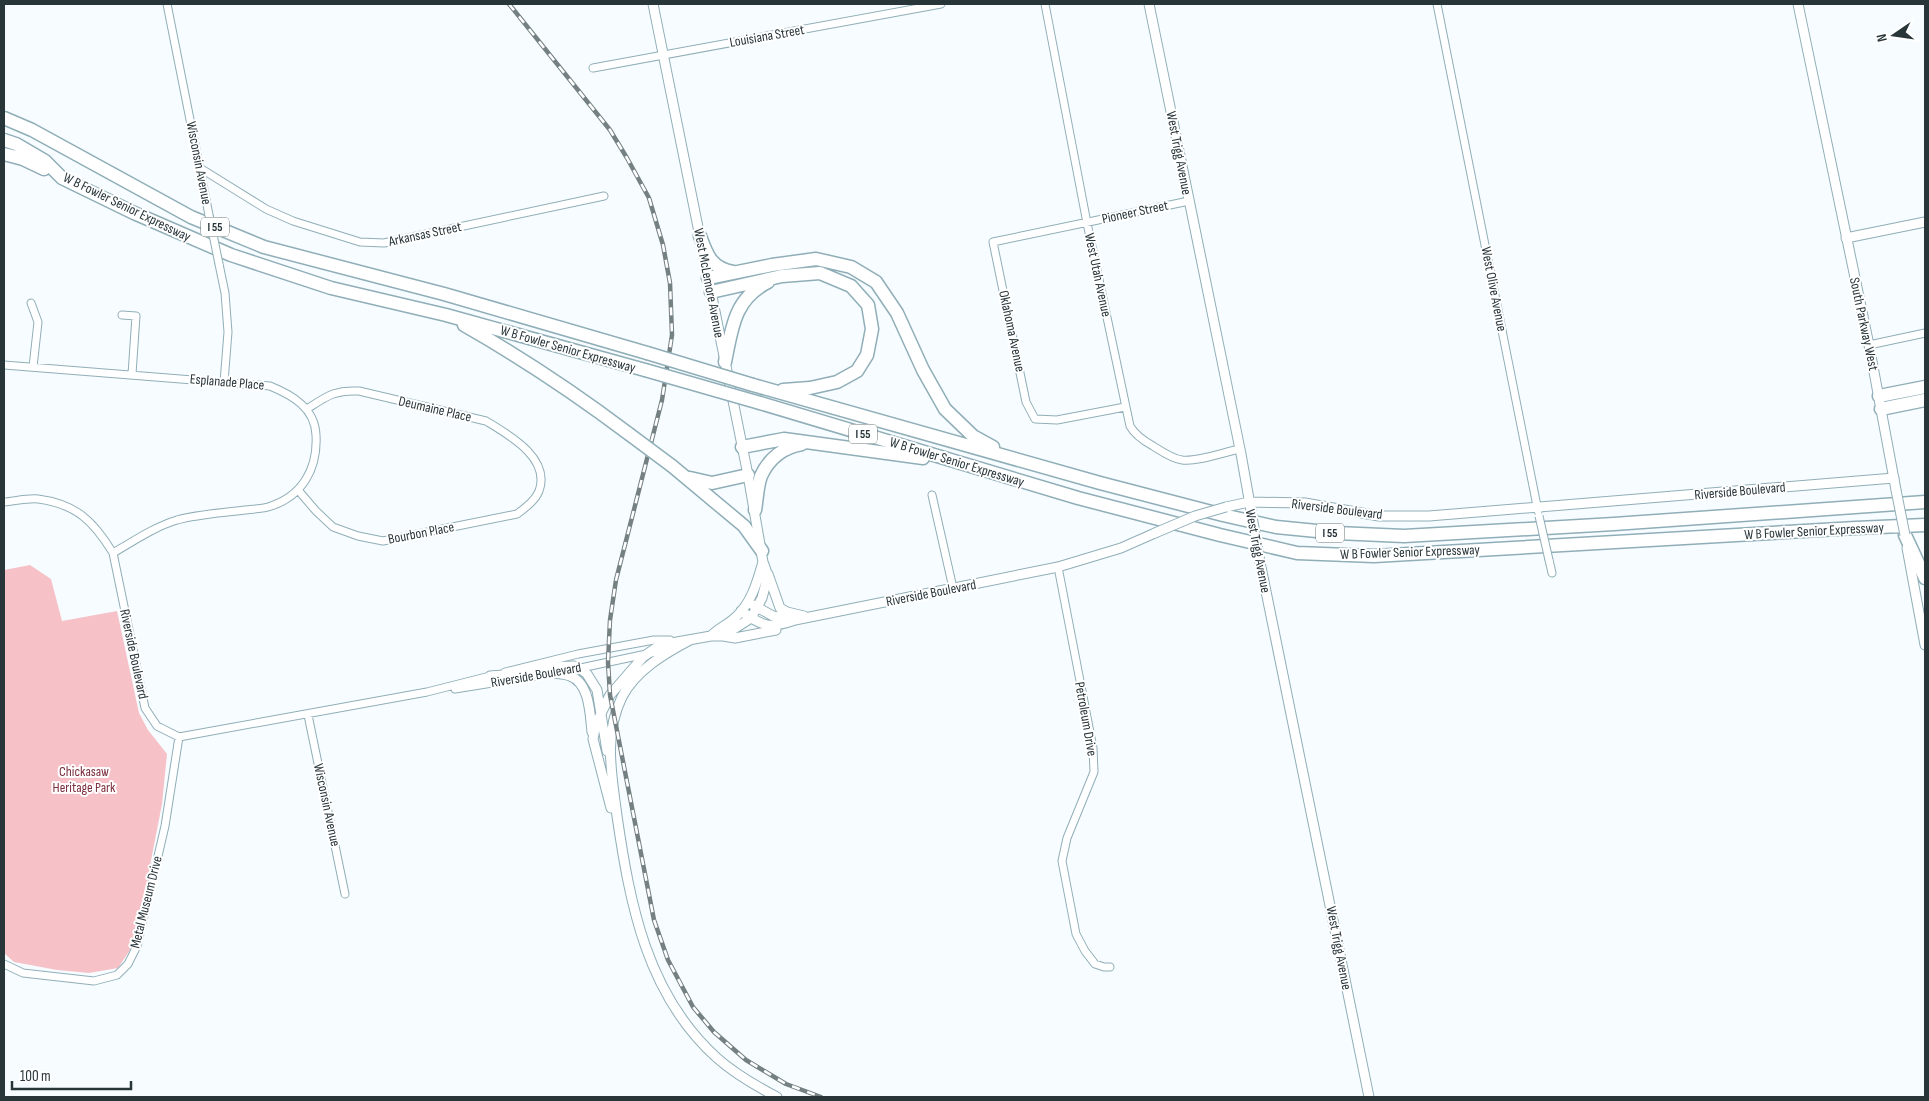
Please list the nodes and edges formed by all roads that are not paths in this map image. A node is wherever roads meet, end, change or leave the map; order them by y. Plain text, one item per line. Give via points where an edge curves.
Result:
1 (167, 4) edge
2 (653, 4) edge
3 (941, 4) edge
4 (1045, 4) edge
5 (1150, 4) edge
6 (1438, 4) edge
7 (1798, 4) edge
8 (663, 55) junction
9 (594, 68) dead end
10 (4, 118) edge
11 (4, 140) edge
12 (4, 154) edge
13 (200, 168) junction
14 (62, 178) junction
15 (604, 196) dead end
16 (1189, 201) junction
17 (1925, 222) edge
18 (1086, 223) junction
19 (700, 236) junction
20 (1846, 238) junction
21 (993, 242) joint
22 (736, 272) junction
23 (782, 276) junction
24 (708, 278) junction
25 (711, 292) junction
26 (31, 303) dead end
27 (122, 314) dead end
28 (446, 315) junction
29 (1925, 333) edge
30 (1869, 345) junction
31 (725, 362) junction
32 (4, 365) edge
33 (33, 367) junction
34 (132, 374) junction
35 (224, 382) junction
36 (1925, 387) edge
37 (773, 390) junction
38 (1925, 400) edge
39 (1880, 402) junction
40 (1125, 407) junction
41 (307, 409) junction
42 (814, 443) junction
43 (742, 447) junction
44 (1240, 449) junction
45 (1015, 459) junction
46 (966, 464) junction
47 (748, 475) junction
48 (686, 476) junction
49 (1894, 478) junction
50 (541, 479) joint
51 (298, 490) junction
52 (932, 495) dead end
53 (4, 502) edge
54 (1249, 502) junction
55 (1925, 502) edge
56 (754, 510) junction
57 (1538, 512) junction
58 (1925, 525) edge
59 (1905, 536) junction
60 (113, 553) junction
61 (764, 561) junction
62 (1058, 567) junction
63 (1552, 573) dead end
64 (1925, 578) edge
65 (953, 588) junction
66 (748, 602) junction
67 (757, 608) junction
68 (742, 611) junction
69 (809, 617) junction
70 (751, 618) junction
71 (795, 620) junction
72 (711, 636) junction
73 (723, 636) junction
74 (690, 640) junction
75 (1925, 645) edge
76 (674, 649) junction
77 (647, 654) junction
78 (579, 668) junction
79 (555, 673) junction
80 (490, 676) junction
81 (427, 692) junction
82 (600, 714) junction
83 (308, 715) junction
84 (179, 737) junction
85 (593, 738) junction
86 (609, 761) junction
87 (620, 839) junction
88 (345, 894) dead end
89 (4, 964) edge
90 (1110, 967) dead end
91 (777, 1097) edge
92 (1369, 1097) edge

1 - 13 street, Wisconsin Avenue
2 - 8 street, West McLemore Avenue
3 - 8 street, Louisiana Street
4 - 18 street, West Utah Avenue
5 - 16 street, West Trigg Avenue
6 - 57 street, West Olive Avenue
7 - 20 street, South Parkway West
8 - 9 street, Louisiana Street
8 - 19 street, West McLemore Avenue
10 - 37 highway, W B Fowler Senior Expressway / I 55, bridge via 191,217 264,247 444,294
11 - 14 highway, W B Fowler Senior Expressway / I 55 via 45,161
12 - 14 highway via 23,159
13 - 15 street, Arkansas Street via 266,209 360,242 384,243
13 - 35 street, Wisconsin Avenue, bridge via 225,293 228,332
14 - 28 highway, W B Fowler Senior Expressway / I 55 via 231,255 331,288
16 - 18 street, Pioneer Street
16 - 44 street, West Trigg Avenue
17 - 20 street
18 - 21 street, Pioneer Street
18 - 40 street, West Utah Avenue
19 - 22 highway via 709,258 717,267
19 - 24 street, West McLemore Avenue
20 - 30 street, South Parkway West
21 - 40 street, Oklahoma Avenue via 1026,402 1035,419 1057,420
22 - 24 highway
22 - 45 highway via 816,259 851,267 876,282 897,313 945,409 973,436
23 - 25 highway
23 - 31 highway via 762,285 745,299 735,316
23 - 37 highway via 820,273 852,286 868,304 872,328 867,355 857,371 837,382
24 - 25 street, West McLemore Avenue
25 - 31 street, West McLemore Avenue
26 - 33 street via 38,322
27 - 34 street via 136,316
28 - 46 highway, W B Fowler Senior Expressway / I 55, bridge
28 - 48 highway, bridge via 566,388
29 - 30 street
30 - 39 street, South Parkway West
31 - 43 street, West McLemore Avenue
32 - 33 street, Esplanade Place
33 - 34 street, Esplanade Place
34 - 35 street, Esplanade Place
35 - 41 street, Esplanade Place via 270,386 290,394
36 - 39 highway
37 - 45 highway, W B Fowler Senior Expressway / I 55
38 - 39 highway
39 - 49 street, South Parkway West
40 - 44 street, West Utah Avenue via 1133,432 1170,456 1192,459
41 - 50 street, Deumaine Place via 343,390 359,391 486,421 530,454 538,465
41 - 51 street, Esplanade Place via 316,428 317,451 311,472
42 - 43 highway via 784,439
42 - 46 highway
42 - 56 highway via 792,446 776,454 761,476
43 - 47 street, West McLemore Avenue
44 - 54 street, West Trigg Avenue
45 - 55 highway, W B Fowler Senior Expressway / I 55 via 1223,515 1276,527 1336,533 1413,535
46 - 58 highway, W B Fowler Senior Expressway / I 55 via 1106,505 1297,553 1374,556
47 - 48 highway via 712,483
47 - 56 street, West McLemore Avenue
48 - 61 highway via 744,526
49 - 57 street, Riverside Boulevard
49 - 59 street, South Parkway West, bridge
50 - 51 street, Bourbon Place via 530,504 517,514 383,541 358,536 334,526
51 - 60 street, Esplanade Place via 267,507 176,520
52 - 65 street
53 - 60 street, Riverside Boulevard via 37,499 60,504 81,514 100,532
54 - 57 street, Riverside Boulevard via 1305,503 1379,516
54 - 62 street, Riverside Boulevard, bridge via 1195,516 1121,548
54 - 92 street, West Trigg Avenue, bridge
56 - 61 street, West McLemore Avenue
57 - 63 street, West Olive Avenue, bridge
59 - 64 highway
59 - 75 street, South Parkway West
60 - 84 street, Riverside Boulevard via 145,708 157,726
61 - 66 street, West McLemore Avenue
61 - 67 street, West McLemore Avenue via 766,582
61 - 69 street via 780,608
62 - 65 street, Riverside Boulevard
62 - 90 street, Petroleum Drive via 1094,772 1067,838 1062,861 1076,934 1096,964
65 - 69 street, Riverside Boulevard
66 - 67 street, Riverside Boulevard
66 - 68 street, West McLemore Avenue
67 - 70 street, West McLemore Avenue
67 - 71 street, Riverside Boulevard via 773,616
68 - 70 street, Riverside Boulevard
68 - 72 street, West McLemore Avenue
69 - 71 street, Riverside Boulevard
69 - 73 street, Riverside Boulevard via 776,630 735,638
70 - 71 street, Riverside Boulevard via 768,626
70 - 73 street
72 - 73 street, Riverside Boulevard
72 - 74 street, Riverside Boulevard
74 - 76 street
74 - 77 street via 660,645
74 - 80 street, Riverside Boulevard via 654,640 578,654
76 - 77 street, Riverside Boulevard
76 - 86 street via 636,677 622,697 614,718
77 - 78 street, Riverside Boulevard
77 - 82 street via 622,679
78 - 79 street, Riverside Boulevard
78 - 80 street via 550,667
78 - 82 street via 597,690
79 - 81 street, Riverside Boulevard
79 - 85 street via 571,676 584,689
80 - 81 street, Riverside Boulevard
81 - 83 street, Riverside Boulevard
82 - 85 street
82 - 86 street
83 - 84 street, Riverside Boulevard
83 - 88 street, Wisconsin Avenue
84 - 89 street, Metal Museum Drive via 165,826 137,946 128,964 117,975 94,981 23,972
85 - 87 street
86 - 87 street
87 - 91 street via 639,931 651,966 668,999 691,1031 717,1058

